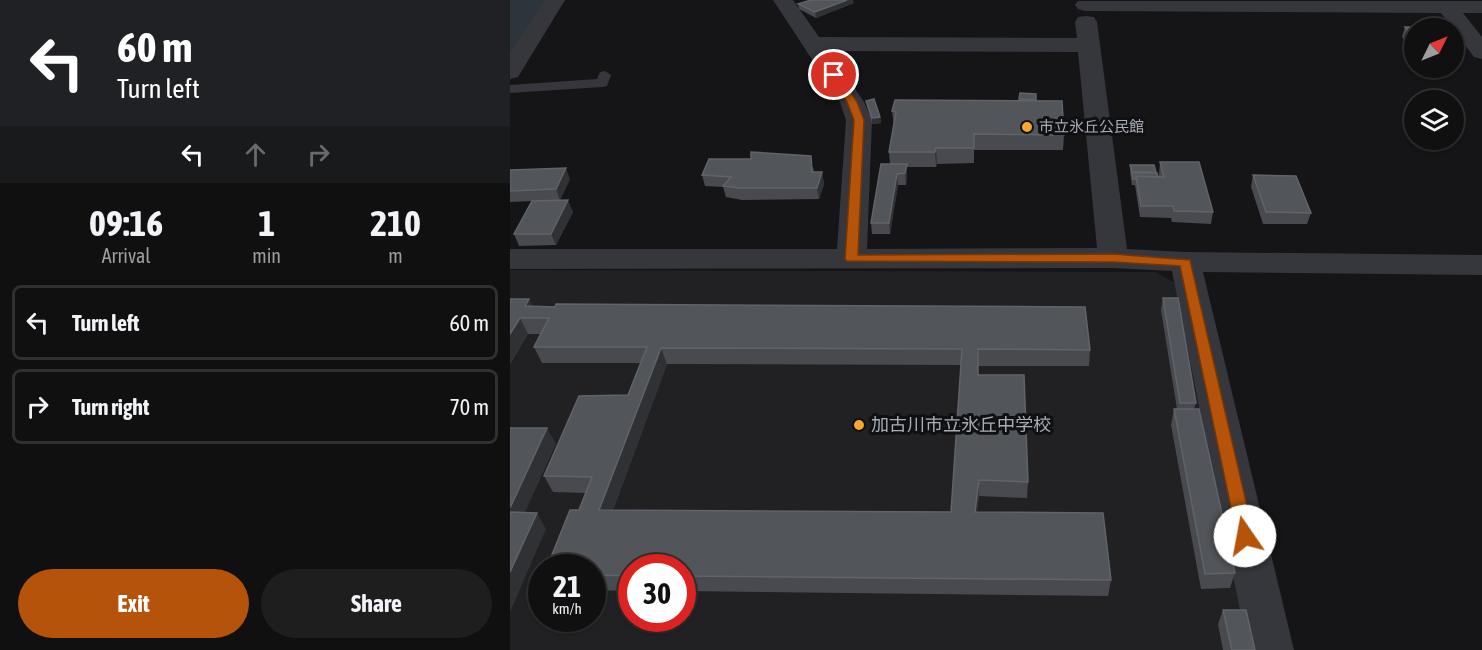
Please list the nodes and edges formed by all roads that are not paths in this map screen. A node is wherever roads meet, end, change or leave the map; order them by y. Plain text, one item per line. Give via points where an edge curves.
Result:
1 (555, 0) edge
2 (783, 0) edge
3 (1085, 3) edge
4 (1444, 3) edge
5 (1482, 7) edge
6 (811, 44) junction
7 (1087, 45) junction
8 (1482, 52) edge
9 (510, 72) edge
10 (604, 75) dead end
11 (510, 88) edge
12 (1113, 258) junction
13 (510, 259) edge
14 (851, 259) junction
15 (1185, 262) junction
16 (1482, 265) edge
17 (1271, 650) edge

1 - 9 street
2 - 6 street
3 - 4 street
3 - 7 street
4 - 5 street
4 - 8 street
6 - 7 street
6 - 14 street via 852,102 859,120
7 - 12 street
10 - 11 lane via 602,83
12 - 14 street
12 - 15 street
13 - 14 street
15 - 16 street
15 - 17 street

